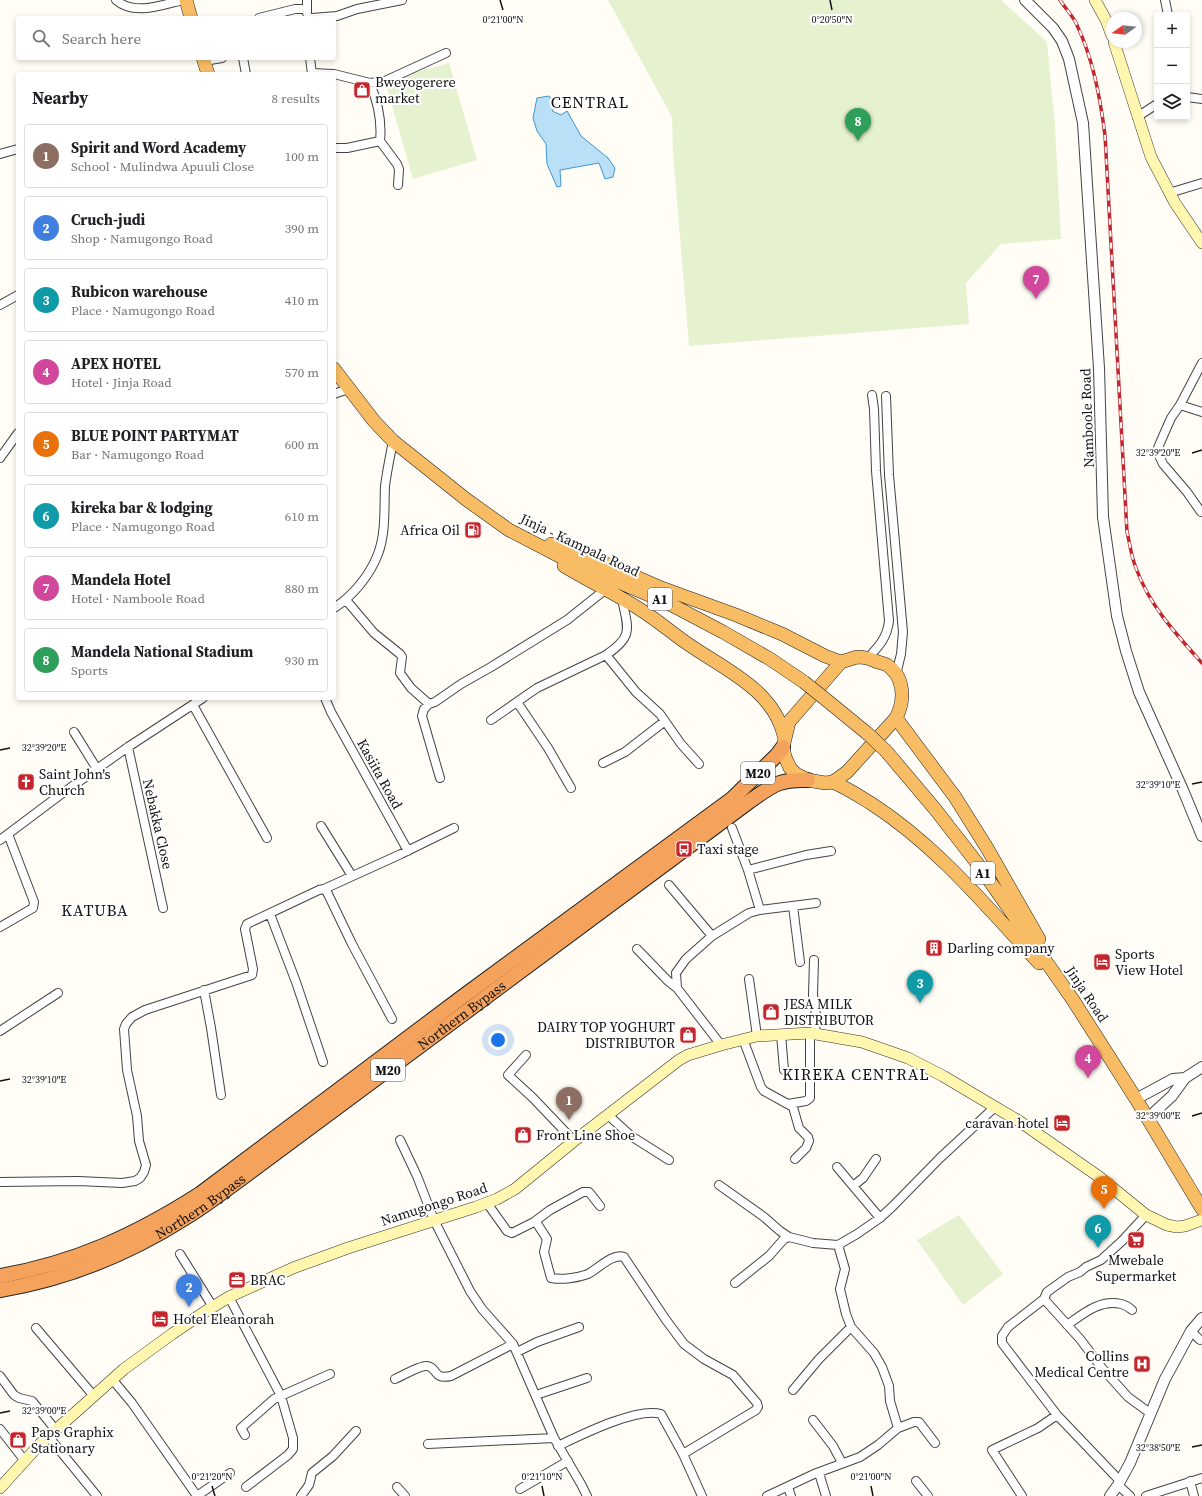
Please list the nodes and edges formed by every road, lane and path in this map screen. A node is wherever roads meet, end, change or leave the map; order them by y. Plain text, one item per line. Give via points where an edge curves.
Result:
1 (116, 0) edge
2 (183, 0) edge
3 (186, 0) edge
4 (307, 0) edge
5 (402, 0) edge
6 (1025, 0) edge
7 (1095, 0) edge
8 (1165, 0) edge
9 (307, 9) junction
10 (1167, 12) edge
11 (190, 16) edge
12 (267, 16) edge
13 (307, 16) edge
14 (336, 16) edge
15 (1106, 20) edge
16 (1116, 48) edge
17 (446, 53) dead end
18 (203, 60) edge
19 (243, 60) edge
20 (310, 60) edge
21 (207, 72) edge
22 (246, 72) edge
23 (312, 72) edge
24 (336, 74) edge
25 (370, 83) junction
26 (1190, 97) edge
27 (1202, 99) edge
28 (1154, 106) edge
29 (1137, 117) junction
30 (380, 141) junction
31 (336, 148) edge
32 (16, 150) edge
33 (0, 154) edge
34 (1202, 182) edge
35 (398, 185) dead end
36 (1169, 193) junction
37 (1202, 243) edge
38 (16, 296) edge
39 (0, 305) edge
40 (1202, 363) edge
41 (336, 372) edge
42 (348, 389) junction
43 (336, 393) edge
44 (872, 395) dead end
45 (886, 396) dead end
46 (1180, 405) junction
47 (1202, 412) edge
48 (16, 437) edge
49 (394, 441) junction
50 (0, 458) edge
51 (1201, 512) edge
52 (509, 530) junction
53 (606, 589) junction
54 (622, 599) junction
55 (346, 600) junction
56 (336, 607) edge
57 (606, 655) junction
58 (868, 658) junction
59 (841, 662) junction
60 (896, 675) junction
61 (200, 700) edge
62 (326, 700) edge
63 (517, 702) junction
64 (429, 704) junction
65 (193, 705) junction
66 (896, 718) junction
67 (491, 720) dead end
68 (665, 722) junction
69 (74, 732) dead end
70 (784, 742) junction
71 (128, 747) junction
72 (886, 751) joint
73 (603, 763) dead end
74 (699, 764) dead end
75 (96, 769) junction
76 (440, 778) dead end
77 (808, 780) junction
78 (833, 782) junction
79 (571, 788) dead end
80 (321, 826) dead end
81 (454, 828) dead end
82 (732, 828) dead end
83 (8, 834) junction
84 (1202, 836) edge
85 (267, 838) dead end
86 (0, 840) edge
87 (408, 851) junction
88 (831, 851) dead end
89 (748, 870) junction
90 (352, 876) junction
91 (669, 885) dead end
92 (324, 889) junction
93 (816, 903) dead end
94 (793, 906) junction
95 (163, 908) dead end
96 (760, 910) junction
97 (270, 914) junction
98 (0, 927) edge
99 (712, 936) junction
100 (637, 948) dead end
101 (814, 960) dead end
102 (800, 962) dead end
103 (749, 979) dead end
104 (677, 988) junction
105 (204, 990) junction
106 (58, 993) dead end
107 (1073, 1000) junction
108 (392, 1019) dead end
109 (0, 1031) edge
110 (781, 1034) junction
111 (813, 1034) junction
112 (757, 1036) junction
113 (743, 1039) junction
114 (721, 1045) junction
115 (526, 1055) dead end
116 (324, 1062) dead end
117 (1202, 1067) edge
118 (784, 1070) dead end
119 (1185, 1078) junction
120 (221, 1095) dead end
121 (1136, 1099) junction
122 (788, 1104) junction
123 (994, 1107) junction
124 (608, 1115) junction
125 (1148, 1118) junction
126 (400, 1140) dead end
127 (574, 1141) junction
128 (796, 1159) dead end
129 (876, 1159) dead end
130 (669, 1160) dead end
131 (837, 1167) dead end
132 (0, 1182) edge
133 (719, 1185) dead end
134 (853, 1186) junction
135 (487, 1203) junction
136 (600, 1206) dead end
137 (1202, 1209) edge
138 (1146, 1215) junction
139 (880, 1218) junction
140 (434, 1220) junction
141 (1202, 1220) edge
142 (534, 1222) junction
143 (789, 1237) junction
144 (838, 1245) junction
145 (180, 1254) dead end
146 (0, 1276) edge
147 (735, 1283) dead end
148 (0, 1290) edge
149 (229, 1297) junction
150 (1044, 1299) junction
151 (213, 1307) junction
152 (1132, 1310) dead end
153 (1202, 1318) edge
154 (1066, 1325) junction
155 (851, 1327) junction
156 (36, 1328) dead end
157 (579, 1328) dead end
158 (1191, 1331) junction
159 (1200, 1340) dead end
160 (515, 1348) junction
161 (330, 1374) dead end
162 (0, 1376) edge
163 (587, 1378) dead end
164 (112, 1379) junction
165 (395, 1379) dead end
166 (793, 1390) dead end
167 (536, 1395) junction
168 (93, 1396) junction
169 (281, 1396) junction
170 (1150, 1413) junction
171 (1057, 1415) junction
172 (813, 1420) dead end
173 (898, 1428) junction
174 (0, 1429) edge
175 (356, 1431) dead end
176 (52, 1433) junction
177 (245, 1435) dead end
178 (554, 1438) junction
179 (935, 1443) dead end
180 (428, 1444) dead end
181 (558, 1446) junction
182 (683, 1454) junction
183 (25, 1461) junction
184 (568, 1461) junction
185 (842, 1463) junction
186 (230, 1473) dead end
187 (819, 1473) junction
188 (1202, 1478) edge
189 (916, 1481) dead end
190 (1190, 1481) junction
191 (1119, 1483) junction
192 (246, 1487) dead end
193 (397, 1487) dead end
194 (788, 1487) junction
195 (0, 1488) edge
196 (520, 1489) dead end
197 (97, 1496) edge
198 (197, 1496) edge
199 (301, 1496) edge
200 (405, 1496) edge
201 (587, 1496) edge
202 (702, 1496) edge
203 (767, 1496) edge
204 (791, 1496) edge
205 (826, 1496) edge
206 (928, 1496) edge
207 (1022, 1496) edge
208 (1110, 1496) edge
209 (1130, 1496) edge
210 (1146, 1496) edge
211 (1194, 1496) edge

1 - 2 street via 129,7 154,8
3 - 11 highway
4 - 9 street
5 - 14 street
6 - 84 street, Namboole Road via 1054,28 1062,41 1069,59 1083,123 1099,368 1104,517 1117,616 1139,692
7 - 15 main road
8 - 10 street
9 - 12 street via 295,9
9 - 13 street
16 - 29 main road
17 - 25 street via 389,80
18 - 21 highway
19 - 22 street
20 - 23 street
24 - 25 street
25 - 30 street via 377,106
26 - 27 street
28 - 29 street
29 - 36 main road via 1151,157
30 - 31 street
30 - 35 street via 397,164
32 - 33 street
34 - 36 street
36 - 37 main road
38 - 39 street
40 - 46 street
41 - 42 highway, Jinja - Kampala Road / A1
42 - 43 street
42 - 49 highway, Jinja - Kampala Road / A1
44 - 58 street via 889,621 885,638
45 - 60 street via 889,475 903,632
46 - 47 street
46 - 51 street via 1171,418 1157,451 1163,464
48 - 50 street
49 - 52 highway, Jinja - Kampala Road / A1
49 - 55 street via 389,459 379,553 371,570
52 - 53 highway via 540,553
52 - 59 highway via 606,564 659,587 736,615
52 - 72 highway, Jinja - Kampala Road / A1, bridge via 565,559 668,603 770,659 804,682
53 - 54 highway
53 - 64 street via 567,620
54 - 57 street via 627,633 625,639
54 - 70 highway via 746,682 777,714 782,725
55 - 56 street
55 - 64 street via 374,633 400,654 400,673 411,688
57 - 63 street via 537,688
57 - 68 street
58 - 59 highway via 857,657
58 - 60 highway via 886,665
59 - 70 highway via 789,722
60 - 66 highway via 902,692 900,710
61 - 65 street
62 - 87 street, Kasiita Road
63 - 67 street
63 - 79 street
64 - 76 street via 422,716
65 - 71 street
65 - 85 street
66 - 78 highway via 847,772
66 - 107 highway via 956,797
68 - 73 street via 625,752
68 - 74 street
69 - 75 street
70 - 77 highway via 785,756 790,768
70 - 146 highway, Northern Bypass / M20 via 777,755 732,799 200,1194 132,1234 81,1255
71 - 75 street
71 - 95 street, Nebakka Close
72 - 107 highway, Jinja Road / A1 via 977,863
75 - 83 street
77 - 78 highway
77 - 148 highway, Northern Bypass / M20 via 783,781 750,801 187,1217 148,1240 106,1260 23,1287
78 - 107 highway via 848,788 891,816 938,856
80 - 90 street
81 - 87 street
82 - 89 street
83 - 86 street
83 - 98 street via 34,905
87 - 90 street
88 - 89 street
89 - 96 street
90 - 92 street
91 - 99 street
92 - 97 street
92 - 108 street
93 - 94 street
94 - 96 street
94 - 102 street
96 - 99 street via 750,913
97 - 105 street via 247,924 245,929 252,975
97 - 116 street
99 - 104 street via 686,959 676,973
100 - 104 street
101 - 111 street via 813,994 816,1015
103 - 112 street
104 - 114 street
105 - 120 street
105 - 132 street via 145,1010 132,1017 124,1029 127,1070 137,1116 139,1141 146,1165 140,1178 122,1183
106 - 109 street
107 - 121 highway, Jinja Road / A1
110 - 111 main road, Namugongo Road
110 - 112 main road, Namugongo Road
110 - 118 street
111 - 122 street via 810,1098
111 - 123 main road, Namugongo Road via 862,1042 893,1052 943,1076
112 - 113 main road, Namugongo Road
113 - 114 main road, Namugongo Road
113 - 122 street via 764,1091
114 - 124 main road, Namugongo Road via 679,1060
115 - 127 street via 508,1075
117 - 119 street
119 - 121 street via 1173,1079
119 - 125 street via 1172,1096
121 - 125 highway, Jinja Road / A1
122 - 128 street via 795,1111 798,1128 809,1141
123 - 138 main road, Namugongo Road via 1019,1121 1098,1176
123 - 139 street
124 - 127 main road, Namugongo Road
124 - 130 street via 631,1136
125 - 137 highway, Jinja Road / A1
126 - 140 street
127 - 135 main road, Namugongo Road via 515,1189
129 - 134 street via 863,1178
131 - 134 street
133 - 143 street
134 - 139 street
135 - 140 main road, Namugongo Road
135 - 142 street via 510,1233
136 - 142 street via 589,1192 583,1192
138 - 141 main road, Namugongo Road via 1177,1227
138 - 150 street via 1100,1260 1068,1277 1047,1292
139 - 144 street
140 - 149 main road, Namugongo Road via 293,1268
140 - 160 street via 470,1291
142 - 182 street via 547,1239 544,1252 551,1278 558,1280 588,1274 617,1256 624,1258 684,1344 733,1375 757,1403 756,1410
143 - 144 street via 813,1243
143 - 147 street
144 - 155 street via 845,1269 840,1290
145 - 151 street
149 - 151 main road, Namugongo Road
149 - 169 street
150 - 154 street
150 - 171 street via 1008,1327 1001,1339
151 - 164 main road, Namugongo Road via 166,1338
152 - 154 street via 1110,1302 1095,1307
153 - 158 street
154 - 170 street via 1128,1397
155 - 166 street
155 - 173 street via 874,1353 882,1367
156 - 168 street
157 - 160 street
158 - 159 street
158 - 170 street
160 - 165 street via 451,1376 440,1377 431,1367 425,1366
160 - 167 street
161 - 169 street
162 - 176 street via 14,1395 32,1401
163 - 167 street
164 - 168 main road, Namugongo Road
164 - 198 street via 132,1403
167 - 178 street
168 - 176 main road, Namugongo Road
169 - 177 street via 241,1428
169 - 192 street via 294,1438 293,1449
170 - 191 street
171 - 191 street
171 - 207 street via 1038,1428 992,1450
172 - 185 street via 833,1446
173 - 179 street via 919,1422
173 - 185 street via 860,1456
174 - 183 street
175 - 199 street via 333,1456 312,1473 309,1485
176 - 183 main road, Namugongo Road
176 - 197 street
178 - 180 street
178 - 181 street
181 - 182 street via 618,1420 655,1413 660,1414
181 - 184 street
182 - 202 street
183 - 195 main road, Namugongo Road
184 - 196 street
184 - 201 street
185 - 187 street
186 - 198 street
187 - 194 street
187 - 205 street
188 - 190 street
189 - 206 street
190 - 210 street
190 - 211 street
191 - 208 street
191 - 209 street
193 - 200 street
194 - 203 street
194 - 204 street

